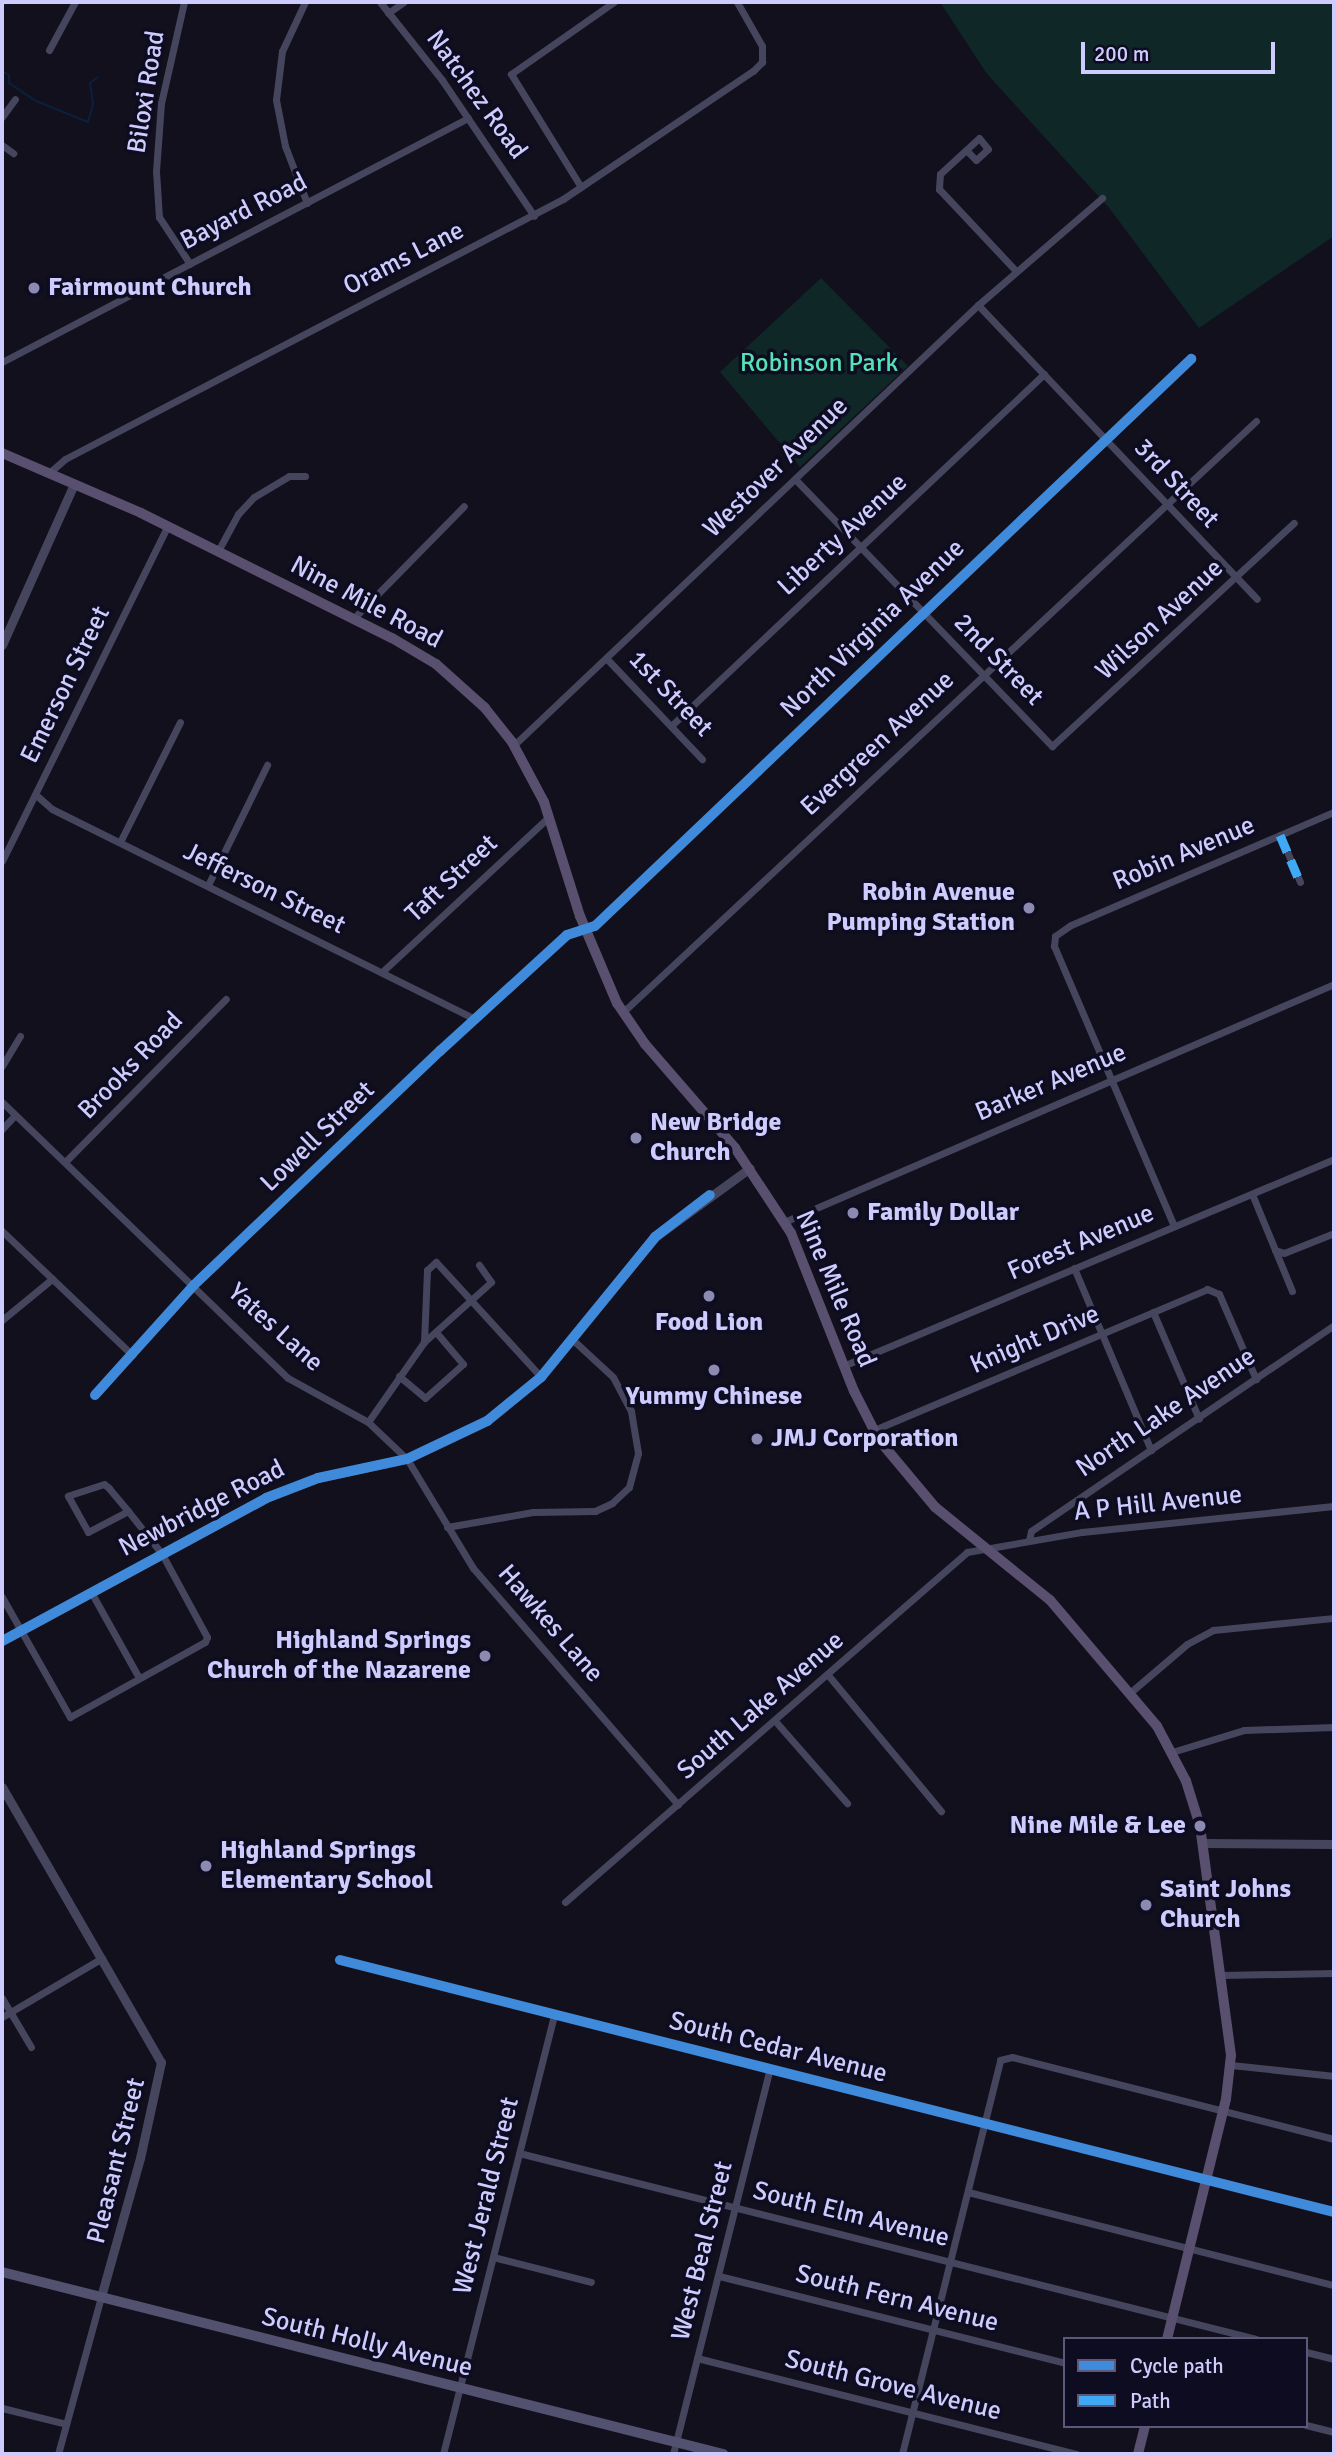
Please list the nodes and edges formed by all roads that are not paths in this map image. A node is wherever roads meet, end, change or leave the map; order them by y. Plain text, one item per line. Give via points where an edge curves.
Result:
1 (75, 2) edge
2 (184, 2) edge
3 (305, 2) edge
4 (380, 2) edge
5 (404, 2) edge
6 (614, 2) edge
7 (737, 2) edge
8 (388, 13) junction
9 (49, 50) dead end
10 (15, 99) dead end
11 (2, 117) edge
12 (468, 118) junction
13 (2, 145) edge
14 (967, 150) dead end
15 (13, 153) dead end
16 (581, 187) junction
17 (1102, 198) dead end
18 (307, 203) junction
19 (534, 216) junction
20 (190, 264) junction
21 (1016, 271) junction
22 (978, 305) junction
23 (1191, 359) dead end
24 (2, 362) edge
25 (1044, 374) junction
26 (1256, 421) dead end
27 (1106, 440) junction
28 (2, 453) edge
29 (49, 473) junction
30 (305, 476) dead end
31 (795, 479) junction
32 (74, 484) junction
33 (1165, 502) junction
34 (464, 506) dead end
35 (1294, 523) dead end
36 (167, 527) junction
37 (860, 548) junction
38 (218, 551) junction
39 (1235, 578) junction
40 (1257, 599) dead end
41 (922, 614) junction
42 (353, 619) junction
43 (6, 625) edge
44 (2, 645) edge
45 (607, 659) junction
46 (982, 675) junction
47 (180, 722) dead end
48 (671, 726) junction
49 (514, 745) junction
50 (1055, 746) joint
51 (702, 759) dead end
52 (267, 765) dead end
53 (36, 795) junction
54 (1334, 812) edge
55 (549, 817) junction
56 (1280, 835) junction
57 (120, 842) junction
58 (2, 861) edge
59 (1300, 882) dead end
60 (208, 885) junction
61 (586, 929) junction
62 (383, 971) junction
63 (1334, 984) edge
64 (226, 999) dead end
65 (623, 1012) junction
66 (475, 1019) junction
67 (20, 1036) dead end
68 (2, 1066) edge
69 (1111, 1079) junction
70 (2, 1102) edge
71 (15, 1115) junction
72 (2, 1129) edge
73 (1334, 1159) edge
74 (65, 1162) junction
75 (750, 1168) junction
76 (1252, 1194) junction
77 (784, 1222) junction
78 (1174, 1226) junction
79 (2, 1231) edge
80 (1334, 1233) edge
81 (1275, 1250) junction
82 (479, 1265) dead end
83 (1074, 1268) junction
84 (52, 1279) junction
85 (194, 1285) junction
86 (1292, 1291) dead end
87 (471, 1300) junction
88 (1153, 1312) junction
89 (2, 1320) edge
90 (1334, 1325) edge
91 (436, 1332) junction
92 (1101, 1334) junction
93 (573, 1340) junction
94 (424, 1342) junction
95 (132, 1355) junction
96 (844, 1366) junction
97 (399, 1376) junction
98 (541, 1377) junction
99 (1256, 1379) junction
100 (95, 1395) dead end
101 (1199, 1419) junction
102 (368, 1422) junction
103 (874, 1430) junction
104 (1151, 1450) junction
105 (407, 1458) junction
106 (1334, 1506) edge
107 (128, 1511) junction
108 (447, 1527) junction
109 (1028, 1540) junction
110 (986, 1546) junction
111 (162, 1553) junction
112 (91, 1592) junction
113 (2, 1597) edge
114 (1334, 1618) edge
115 (23, 1630) junction
116 (2, 1641) edge
117 (828, 1675) junction
118 (139, 1678) junction
119 (1132, 1691) junction
120 (776, 1722) junction
121 (1334, 1727) edge
122 (1172, 1752) junction
123 (2, 1787) edge
124 (847, 1803) dead end
125 (678, 1805) junction
126 (941, 1811) dead end
127 (1203, 1843) junction
128 (1334, 1844) edge
129 (565, 1902) dead end
130 (102, 1958) junction
131 (340, 1960) dead end
132 (1334, 1973) edge
133 (1222, 1975) junction
134 (2, 1998) edge
135 (10, 2012) junction
136 (554, 2014) junction
137 (2, 2017) edge
138 (31, 2047) dead end
139 (1231, 2065) junction
140 (770, 2069) junction
141 (1334, 2076) edge
142 (1223, 2111) junction
143 (985, 2124) junction
144 (1334, 2139) edge
145 (519, 2152) junction
146 (1206, 2180) junction
147 (968, 2192) junction
148 (735, 2207) junction
149 (1334, 2212) edge
150 (1189, 2248) junction
151 (493, 2257) junction
152 (950, 2262) junction
153 (2, 2272) edge
154 (719, 2276) junction
155 (591, 2282) dead end
156 (1334, 2285) edge
157 (101, 2297) junction
158 (1172, 2318) junction
159 (933, 2330) junction
160 (1167, 2337) edge
161 (1248, 2337) edge
162 (1308, 2352) edge
163 (697, 2358) junction
164 (1334, 2359) edge
165 (1063, 2362) edge
166 (460, 2388) junction
167 (2, 2408) edge
168 (912, 2413) junction
169 (66, 2424) junction
170 (1308, 2426) edge
171 (1144, 2428) edge
172 (1334, 2432) edge
173 (676, 2442) junction
174 (58, 2454) edge
175 (443, 2454) edge
176 (673, 2454) edge
177 (723, 2454) edge
178 (902, 2454) edge
179 (1077, 2454) edge
180 (1138, 2454) edge

1 - 9 street
2 - 20 street, Biloxi Road via 161,103 156,184 162,224
3 - 18 street via 282,51 276,100 287,154
4 - 8 street, Natchez Road
5 - 8 street
6 - 16 street via 511,74
7 - 16 street, Orams Lane via 759,38 763,57 753,71
8 - 12 street, Natchez Road
10 - 11 street
12 - 18 street, Bayard Road
12 - 19 street, Natchez Road
13 - 15 street
14 - 21 street via 940,174 939,189
16 - 19 street, Orams Lane
17 - 21 street, Westover Avenue
18 - 20 street, Bayard Road
19 - 29 street, Orams Lane via 65,459
20 - 24 street, Bayard Road
21 - 22 street, Westover Avenue
22 - 25 street, 3rd Street
22 - 31 street, Westover Avenue
23 - 27 street, North Virginia Avenue
25 - 27 street, 3rd Street
25 - 37 street, Liberty Avenue
26 - 33 street, Evergreen Avenue
27 - 33 street, 3rd Street
27 - 41 street, North Virginia Avenue
28 - 29 main road, Nine Mile Road
29 - 32 main road, Nine Mile Road
30 - 38 street via 289,476 254,497 238,514
31 - 37 street, 2nd Street
31 - 45 street, Westover Avenue
32 - 36 main road, Nine Mile Road
32 - 43 street
33 - 39 street, 3rd Street
33 - 46 street, Evergreen Avenue
34 - 42 street
35 - 39 street, Wilson Avenue
36 - 38 main road, Nine Mile Road
36 - 53 street, Emerson Street
37 - 41 street, 2nd Street
37 - 48 street, Liberty Avenue
38 - 42 main road, Nine Mile Road
39 - 40 street, 3rd Street
39 - 50 street, Wilson Avenue
41 - 46 street, 2nd Street
41 - 61 street, North Virginia Avenue via 595,926
42 - 49 main road, Nine Mile Road via 436,664 471,694
43 - 44 street
45 - 48 street, 1st Street
45 - 49 street, Westover Avenue
46 - 50 street, 2nd Street via 1045,742
46 - 65 street, Evergreen Avenue
47 - 57 street
48 - 51 street, 1st Street
49 - 55 main road, Nine Mile Road
52 - 60 street
53 - 57 street, Jefferson Street via 52,808
53 - 58 street, Emerson Street
54 - 56 street, Robin Avenue
55 - 61 main road, Nine Mile Road
55 - 62 street, Taft Street
56 - 59 street
56 - 69 street, Robin Avenue via 1071,925 1054,939
57 - 60 street, Jefferson Street
60 - 62 street, Jefferson Street
61 - 65 main road, Nine Mile Road
61 - 66 street, Lowell Street via 567,935
62 - 66 street, Jefferson Street
63 - 69 street, Barker Avenue
64 - 74 street, Brooks Road
65 - 75 main road, Nine Mile Road
66 - 85 street, Lowell Street
67 - 68 street
69 - 77 street, Barker Avenue
69 - 78 street
70 - 71 street, Yates Lane
71 - 72 street
71 - 74 street, Yates Lane
73 - 76 street, Forest Avenue
74 - 85 street, Yates Lane
75 - 77 main road, Nine Mile Road
75 - 93 street, Newbridge Road via 655,1237
76 - 78 street, Forest Avenue
76 - 81 street
77 - 96 main road, Nine Mile Road via 802,1255
78 - 83 street, Forest Avenue
79 - 84 street
80 - 81 street via 1284,1253
81 - 86 street
82 - 87 street via 491,1282
83 - 92 street
83 - 96 street, Forest Avenue
84 - 89 street
84 - 95 street
85 - 95 street, Lowell Street
85 - 102 street, Yates Lane via 288,1378
87 - 91 street
87 - 94 street via 436,1262 427,1270
87 - 98 street
88 - 92 street, Knight Drive
88 - 99 street, Knight Drive via 1212,1288
88 - 101 street
90 - 99 street, North Lake Avenue
91 - 94 street
91 - 97 street via 463,1364 425,1398
92 - 103 street, Knight Drive
92 - 104 street
93 - 98 street, Newbridge Road
93 - 108 street via 613,1377 631,1411 638,1453 629,1487 595,1511 533,1511
94 - 97 street
95 - 100 street, Lowell Street
96 - 103 main road, Nine Mile Road
97 - 102 street
98 - 105 street, Newbridge Road via 487,1421
99 - 101 street, North Lake Avenue
101 - 104 street, North Lake Avenue
102 - 105 street, Yates Lane
103 - 110 main road, Nine Mile Road via 922,1494
104 - 109 street, North Lake Avenue via 1031,1531
105 - 108 street, Hawkes Lane
105 - 111 street, Newbridge Road via 295,1486
106 - 109 street, A P Hill Avenue
107 - 107 street via 104,1484 68,1496 88,1532
107 - 111 street
108 - 125 street, Hawkes Lane via 474,1568
109 - 110 street, A P Hill Avenue
110 - 117 street, South Lake Avenue via 967,1552
110 - 119 main road, Nine Mile Road via 1050,1600
111 - 112 street, Newbridge Road
111 - 118 street via 207,1637
112 - 115 street, Newbridge Road
112 - 118 street
113 - 115 street
114 - 119 street via 1213,1630 1187,1644
115 - 116 street, Newbridge Road
115 - 118 street via 70,1717
117 - 120 street, South Lake Avenue
117 - 126 street
119 - 122 main road, Nine Mile Road
120 - 124 street
120 - 125 street, South Lake Avenue
121 - 122 street via 1244,1730
122 - 127 main road, Nine Mile Road via 1195,1805
123 - 130 street, Pleasant Street
125 - 129 street, South Lake Avenue
127 - 128 street
127 - 133 main road, Nine Mile Road
130 - 135 street
130 - 157 street, Pleasant Street via 161,2062
131 - 136 street, South Cedar Avenue
132 - 133 street
133 - 139 main road, Nine Mile Road
134 - 135 street
135 - 137 street
135 - 138 street
136 - 140 street, South Cedar Avenue
136 - 145 street, West Jerald Street
139 - 141 street
139 - 142 main road, Nine Mile Road
140 - 143 street, South Cedar Avenue
140 - 148 street, West Beal Street
142 - 143 street via 1012,2057 1000,2060
142 - 144 street
142 - 146 main road, Nine Mile Road
143 - 146 street, South Cedar Avenue
143 - 147 street
145 - 148 street, South Elm Avenue
145 - 151 street, West Jerald Street
146 - 149 street, South Cedar Avenue
146 - 150 main road, Nine Mile Road
147 - 150 street
147 - 152 street
148 - 152 street, South Elm Avenue
148 - 154 street, West Beal Street
150 - 156 street
150 - 158 main road, Nine Mile Road
151 - 155 street
151 - 166 street, West Jerald Street
152 - 158 street, South Elm Avenue
152 - 159 street
153 - 157 main road, South Holly Avenue
154 - 159 street, South Fern Avenue
154 - 163 street, West Beal Street
157 - 166 main road, South Holly Avenue
157 - 169 street, Pleasant Street
158 - 160 main road, Nine Mile Road
158 - 161 street, South Elm Avenue
159 - 165 street, South Fern Avenue
159 - 168 street
162 - 164 street
163 - 168 street, South Grove Avenue
163 - 173 street, West Beal Street
166 - 173 main road, South Holly Avenue
166 - 175 street, West Jerald Street
167 - 169 street
168 - 178 street
168 - 179 street, South Grove Avenue
169 - 174 street, Pleasant Street
170 - 172 street
171 - 180 main road
173 - 176 street, West Beal Street
173 - 177 main road, South Holly Avenue

